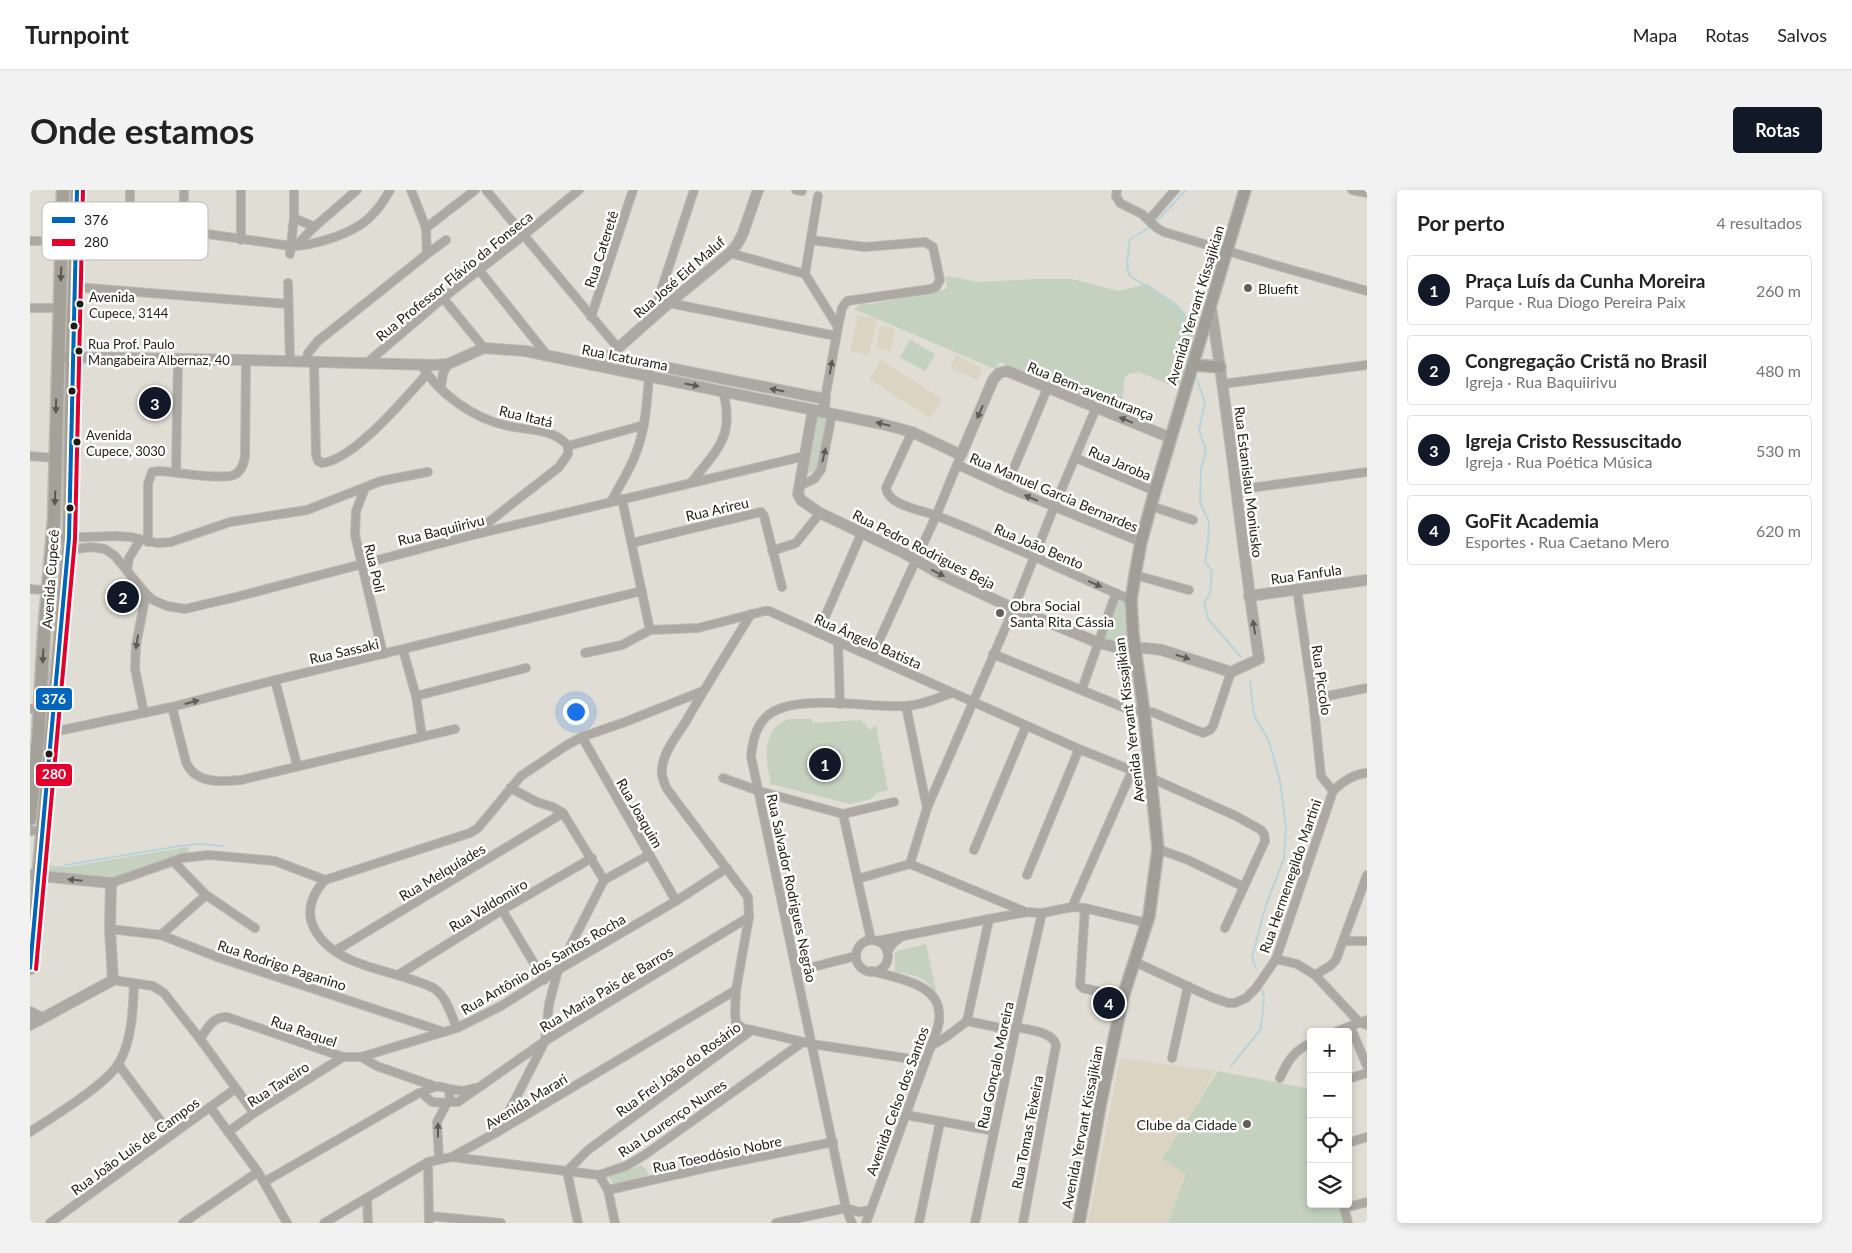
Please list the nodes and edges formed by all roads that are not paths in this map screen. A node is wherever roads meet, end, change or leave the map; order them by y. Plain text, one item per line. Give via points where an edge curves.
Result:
1 (241, 190) edge
2 (294, 190) edge
3 (357, 190) edge
4 (390, 190) edge
5 (411, 190) edge
6 (474, 190) edge
7 (486, 190) edge
8 (578, 190) edge
9 (633, 190) edge
10 (694, 190) edge
11 (758, 190) edge
12 (1175, 190) edge
13 (1245, 190) edge
14 (1352, 190) edge
15 (1117, 193) edge
16 (349, 194) edge
17 (1367, 194) edge
18 (818, 196) dead end
19 (294, 218) junction
20 (1153, 224) junction
21 (315, 227) junction
22 (426, 228) junction
23 (208, 235) edge
24 (524, 235) junction
25 (242, 240) junction
26 (446, 240) dead end
27 (811, 240) junction
28 (292, 249) junction
29 (1228, 250) junction
30 (730, 253) junction
31 (427, 254) junction
32 (61, 260) edge
33 (76, 260) edge
34 (480, 270) junction
35 (805, 274) junction
36 (288, 283) dead end
37 (75, 286) junction
38 (1367, 291) edge
39 (443, 298) junction
40 (669, 303) junction
41 (288, 304) junction
42 (30, 308) edge
43 (59, 308) junction
44 (1211, 308) junction
45 (591, 317) junction
46 (652, 318) junction
47 (838, 327) junction
48 (836, 336) junction
49 (484, 348) junction
50 (618, 348) junction
51 (547, 355) junction
52 (608, 356) junction
53 (58, 358) junction
54 (72, 358) junction
55 (178, 359) junction
56 (246, 360) junction
57 (290, 362) junction
58 (310, 362) junction
59 (368, 362) junction
60 (448, 364) junction
61 (592, 365) junction
62 (1194, 365) junction
63 (1367, 365) edge
64 (1220, 366) junction
65 (424, 369) junction
66 (649, 370) junction
67 (1222, 384) junction
68 (441, 388) junction
69 (1047, 389) junction
70 (723, 392) junction
71 (825, 399) junction
72 (1096, 408) junction
73 (823, 412) junction
74 (644, 425) junction
75 (912, 432) junction
76 (1171, 438) junction
77 (568, 446) junction
78 (30, 456) edge
79 (805, 456) junction
80 (55, 458) junction
81 (1076, 458) junction
82 (959, 460) junction
83 (176, 472) junction
84 (428, 472) dead end
85 (1367, 472) edge
86 (690, 483) junction
87 (799, 486) junction
88 (1006, 487) junction
89 (365, 488) junction
90 (1236, 490) junction
91 (1155, 491) junction
92 (622, 499) junction
93 (611, 502) junction
94 (1151, 506) junction
95 (1054, 507) junction
96 (820, 513) junction
97 (936, 516) junction
98 (1193, 520) dead end
99 (862, 532) junction
100 (473, 535) junction
101 (107, 536) junction
102 (53, 538) junction
103 (144, 541) junction
104 (1141, 542) junction
105 (632, 543) junction
106 (68, 544) junction
107 (105, 549) junction
108 (772, 551) junction
109 (115, 556) junction
110 (1034, 557) junction
111 (129, 558) junction
112 (916, 560) junction
113 (362, 563) junction
114 (127, 570) junction
115 (1135, 575) junction
116 (1367, 580) edge
117 (782, 587) dead end
118 (30, 589) edge
119 (1297, 589) junction
120 (48, 590) junction
121 (1189, 590) dead end
122 (642, 591) junction
123 (64, 592) junction
124 (1116, 593) junction
125 (146, 594) junction
126 (1249, 596) junction
127 (1131, 600) junction
128 (1014, 608) junction
129 (751, 614) junction
130 (650, 630) junction
131 (818, 632) junction
132 (838, 642) junction
133 (1099, 643) junction
134 (1135, 649) junction
135 (404, 650) junction
136 (585, 653) dead end
137 (382, 654) junction
138 (993, 654) junction
139 (872, 656) junction
140 (526, 668) dead end
141 (1231, 672) junction
142 (274, 680) junction
143 (1367, 688) edge
144 (1082, 689) junction
145 (703, 691) junction
146 (952, 693) junction
147 (416, 696) junction
148 (1313, 698) junction
149 (973, 703) junction
150 (840, 704) junction
151 (906, 706) junction
152 (172, 707) junction
153 (35, 709) edge
154 (1144, 712) junction
155 (144, 713) junction
156 (1026, 726) junction
157 (455, 729) dead end
158 (53, 732) junction
159 (422, 736) junction
160 (582, 737) junction
161 (1079, 749) junction
162 (297, 766) junction
163 (1132, 771) junction
164 (1367, 773) edge
165 (723, 778) dead end
166 (1151, 778) junction
167 (510, 788) junction
168 (759, 791) junction
169 (1333, 791) junction
170 (894, 802) dead end
171 (927, 808) junction
172 (563, 813) junction
173 (843, 814) junction
174 (30, 819) edge
175 (44, 830) junction
176 (30, 831) edge
177 (1158, 848) junction
178 (974, 850) dead end
179 (649, 855) junction
180 (592, 858) junction
181 (173, 861) junction
182 (910, 864) junction
183 (727, 868) junction
184 (1027, 875) dead end
185 (1367, 875) edge
186 (35, 876) edge
187 (857, 879) junction
188 (325, 880) junction
189 (604, 880) junction
190 (112, 883) junction
191 (1244, 887) junction
192 (206, 896) junction
193 (676, 901) junction
194 (1072, 907) junction
195 (1085, 908) junction
196 (502, 910) junction
197 (1028, 912) junction
198 (1042, 913) junction
199 (749, 917) junction
200 (989, 919) junction
201 (1147, 923) junction
202 (255, 928) dead end
203 (1225, 928) dead end
204 (110, 929) junction
205 (161, 935) junction
206 (903, 935) junction
207 (874, 940) junction
208 (1343, 941) junction
209 (1367, 941) edge
210 (571, 943) junction
211 (335, 951) junction
212 (887, 952) junction
213 (584, 954) junction
214 (856, 956) junction
215 (1276, 959) junction
216 (886, 961) junction
217 (1135, 962) junction
218 (30, 968) edge
219 (558, 970) junction
220 (797, 971) junction
221 (872, 972) junction
222 (398, 975) junction
223 (1315, 975) junction
224 (898, 979) junction
225 (113, 980) junction
226 (544, 980) junction
227 (134, 984) junction
228 (1188, 986) junction
229 (736, 990) junction
230 (1123, 997) junction
231 (30, 1012) edge
232 (42, 1018) junction
233 (1367, 1020) edge
234 (967, 1021) junction
235 (1359, 1022) junction
236 (30, 1025) edge
237 (1367, 1025) edge
238 (1350, 1026) junction
239 (457, 1028) junction
240 (1345, 1028) edge
241 (1015, 1029) junction
242 (752, 1030) junction
243 (444, 1033) junction
244 (200, 1039) junction
245 (545, 1041) junction
246 (803, 1042) junction
247 (812, 1044) junction
248 (1307, 1045) edge
249 (931, 1046) junction
250 (343, 1057) junction
251 (361, 1058) junction
252 (1172, 1058) dead end
253 (925, 1061) junction
254 (118, 1064) junction
255 (1367, 1066) edge
256 (1367, 1073) edge
257 (408, 1077) junction
258 (1280, 1078) dead end
259 (1352, 1078) edge
260 (434, 1086) junction
261 (480, 1087) junction
262 (236, 1088) junction
263 (448, 1090) junction
264 (426, 1094) junction
265 (448, 1102) junction
266 (210, 1107) junction
267 (254, 1113) junction
268 (906, 1115) junction
269 (940, 1122) junction
270 (499, 1131) junction
271 (994, 1131) junction
272 (30, 1132) edge
273 (228, 1132) junction
274 (172, 1135) junction
275 (1367, 1138) edge
276 (1352, 1141) edge
277 (832, 1142) junction
278 (452, 1157) junction
279 (439, 1158) junction
280 (428, 1162) junction
281 (567, 1171) junction
282 (258, 1172) junction
283 (599, 1176) junction
284 (264, 1182) junction
285 (608, 1190) junction
286 (367, 1198) junction
287 (1367, 1202) edge
288 (1352, 1205) edge
289 (846, 1208) junction
290 (1344, 1208) edge
291 (871, 1210) junction
292 (429, 1219) edge
293 (50, 1223) edge
294 (183, 1223) edge
295 (287, 1223) edge
296 (324, 1223) edge
297 (368, 1223) edge
298 (501, 1223) edge
299 (578, 1223) edge
300 (615, 1223) edge
301 (776, 1223) edge
302 (852, 1223) edge
303 (866, 1223) edge
304 (919, 1223) edge
305 (975, 1223) edge
306 (1023, 1223) edge
307 (1079, 1223) edge
308 (1348, 1223) edge

1 - 25 street
2 - 19 street
3 - 16 street
4 - 28 street via 372,216 358,226 326,241
5 - 22 street
6 - 22 street
7 - 24 street
8 - 24 street, Rua Professor Flávio da Fonseca
9 - 45 street, Rua Cateretê
10 - 46 street
11 - 30 street, Rua José Eid Maluf via 743,233
12 - 20 street
13 - 29 main road, Avenida Yervant Kissajikian
14 - 17 street
15 - 20 street via 1122,205 1142,214
16 - 21 street
18 - 27 street
19 - 21 street
19 - 28 street
20 - 29 street via 1164,232
21 - 28 street
22 - 31 street
23 - 25 street
24 - 34 street, Rua Professor Flávio da Fonseca
24 - 45 street
25 - 28 street
26 - 31 street
27 - 35 street
27 - 47 street via 865,247 925,242 933,247 940,280 936,287 847,301
29 - 38 street
29 - 44 main road, Avenida Yervant Kissajikian
30 - 35 street
30 - 40 street, Rua José Eid Maluf
31 - 58 street via 318,341 308,353
32 -> 43 main road, Avenida Cupecê
33 - 37 main road, Avenida Cupecê
34 - 39 street, Rua Professor Flávio da Fonseca
34 - 51 street
35 - 47 street
36 - 41 street
37 - 41 street
37 - 54 main road, Avenida Cupecê
39 - 49 street
39 - 59 street, Rua Professor Flávio da Fonseca
40 - 46 street, Rua José Eid Maluf
40 - 48 street
41 - 57 street
42 - 43 street
43 - 53 main road, Avenida Cupecê
44 - 62 main road, Avenida Yervant Kissajikian
44 - 64 street, Rua Estanislau Moniusko
45 - 50 street
46 - 50 street, Rua José Eid Maluf
47 - 48 street
71 -> 48 street
49 - 51 street, Rua Icaturama
49 - 60 street, Rua Icaturama
50 - 52 street, Rua José Eid Maluf
51 - 61 street, Rua Icaturama
52 - 61 street, Rua José Eid Maluf
52 - 66 street, Rua Icaturama
53 - 54 street
53 -> 80 main road, Avenida Cupecê
54 - 55 street
54 - 106 main road, Avenida Cupecê
55 - 56 street
55 - 83 street
56 - 57 street
56 - 83 street via 245,456 240,471 226,477
57 - 58 street
58 - 59 street
58 - 65 street via 316,455 320,462 327,463 346,453 380,426
59 - 65 street
60 - 65 street
60 - 68 street
61 - 66 street, Rua Icaturama
62 - 64 main road
62 - 76 main road, Avenida Yervant Kissajikian
63 - 67 street
64 - 67 street, Rua Estanislau Moniusko
65 - 68 street, Rua Itatá
66 -> 70 street, Rua Icaturama
71 -> 66 street, Rua Icaturama
66 - 74 street
67 - 90 street, Rua Estanislau Moniusko
68 - 77 street, Rua Itatá via 462,406 485,418 502,425 556,435
69 - 72 street, Rua Bem-aventurança
69 -> 82 street, Rua Bem-aventurança via 1001,372 993,380
69 - 88 street
70 - 73 street, Rua Icaturama
70 - 86 street via 727,411 725,434
71 - 73 street
76 -> 72 street, Rua Bem-aventurança
72 - 81 street
75 -> 73 street, Rua Icaturama
73 - 79 street
87 -> 73 street via 814,479 821,470
74 - 77 street
74 - 93 street via 636,453
75 - 82 street, Rua Icaturama
75 - 97 street, Rua João Bento via 886,491 900,504
76 - 91 main road, Avenida Yervant Kissajikian
77 - 100 street via 568,454 559,467
78 - 80 street
79 - 86 street, Rua Baquiirivu
79 - 87 street
80 -> 102 main road, Avenida Cupecê
81 - 91 street, Rua Jaroba
81 - 95 street
82 - 88 street, Rua Manuel Garcia Bernardes
82 - 97 street
83 - 103 street via 155,471 150,475
84 - 89 street via 395,477
85 - 90 street
86 - 92 street, Rua Baquiirivu
87 - 96 street, Rua Pedro Rodrigues Beja via 801,500
95 -> 88 street, Rua Manuel Garcia Bernardes
89 - 103 street via 307,510 230,522 172,542
89 - 113 street, Rua Poli via 356,512 355,527
90 - 126 street, Rua Estanislau Moniusko
91 - 94 main road, Avenida Yervant Kissajikian
92 - 93 street, Rua Baquiirivu
92 - 105 street
93 - 100 street, Rua Baquiirivu
94 - 98 street
94 - 104 main road, Avenida Yervant Kissajikian
95 - 104 street, Rua Manuel Garcia Bernardes
95 - 110 street
96 - 99 street, Rua Pedro Rodrigues Beja
96 - 108 street via 796,543
97 - 110 street, Rua João Bento
97 - 112 street
99 - 112 street, Rua Pedro Rodrigues Beja
99 - 131 street
100 - 113 street, Rua Baquiirivu
101 - 103 street
101 - 106 street
101 - 107 street via 103,541
102 - 106 street
102 - 120 main road, Avenida Cupecê
103 - 111 street
104 - 115 main road, Avenida Yervant Kissajikian
105 - 108 street, Rua Arireu via 758,512 764,516
105 - 122 street
106 - 107 street
106 - 123 main road, Avenida Cupecê
107 - 109 street, Rua Baquiirivu
108 - 117 street, Rua Arireu
109 - 111 street
109 - 114 street, Rua Baquiirivu
110 -> 124 street, Rua João Bento
110 - 128 street
111 - 114 street
112 -> 128 street, Rua Pedro Rodrigues Beja via 942,576
112 - 139 street
113 - 125 street, Rua Baquiirivu via 185,609 167,606
113 - 137 street, Rua Poli
114 - 125 street, Rua Baquiirivu
115 - 121 street
115 - 127 main road, Avenida Yervant Kissajikian
116 - 119 street, Rua Fanfula
118 - 120 street
119 - 126 street, Rua Fanfula
119 - 148 street, Rua Piccolo
120 - 123 street
120 -> 153 main road, Avenida Cupecê
122 - 130 street
122 - 135 street, Rua Sassaki
123 - 158 main road, Avenida Cupecê
124 - 127 street, Rua João Bento
124 - 133 street
125 -> 155 street via 135,659
141 -> 126 street, Rua Estanislau Moniusko via 1259,659
127 - 134 main road, Avenida Yervant Kissajikian
128 - 133 street, Rua Pedro Rodrigues Beja
128 - 138 street
129 - 130 street, Rua Ângelo Batista via 698,628
129 - 131 street, Rua Ângelo Batista via 769,611
129 - 145 street, Rua Frei João do Rosário
130 - 136 street via 622,644
131 - 132 street, Rua Ângelo Batista
132 - 139 street, Rua Ângelo Batista
132 - 150 street
133 - 134 street, Rua Pedro Rodrigues Beja
133 - 144 street
134 -> 141 street, Rua Pedro Rodrigues Beja via 1162,650
134 - 154 main road, Avenida Yervant Kissajikian
135 - 137 street, Rua Sassaki
135 - 147 street
137 - 142 street, Rua Sassaki
138 - 144 street
138 - 149 street
139 - 146 street, Rua Ângelo Batista
140 - 147 street
141 - 154 street via 1213,726 1207,732 1198,732 1152,712
152 -> 142 street, Rua Sassaki
142 - 162 street
143 - 148 street
144 - 154 street via 1135,712
145 - 160 street
145 - 183 street, Rua Frei João do Rosário via 667,754 662,770 667,789
146 - 149 street, Rua Ângelo Batista
146 - 151 street, Rua Salvador Rodrigues Negrão
147 - 159 street
148 - 169 street, Rua Piccolo via 1321,776
149 - 156 street, Rua Ângelo Batista
149 - 171 street
150 - 151 street, Rua Salvador Rodrigues Negrão
150 - 168 street, Rua Salvador Rodrigues Negrão via 791,705 774,711 766,718 758,727 751,756
151 - 171 street
152 - 155 street, Rua Sassaki
152 - 162 street via 186,762 198,776 223,782
153 - 174 main road, Avenida Cupecê
154 - 166 main road, Avenida Yervant Kissajikian
155 - 158 street, Rua Sassaki
156 - 161 street, Rua Ângelo Batista
156 - 178 street
157 - 159 street
158 - 175 main road, Avenida Cupecê
159 - 162 street
160 - 167 street via 526,770
160 - 179 street, Rua Joaquim
161 - 163 street, Rua Ângelo Batista
161 - 184 street
163 - 166 street, Rua Ângelo Batista
163 - 194 street
164 - 169 street, Rua Hermenegildo Martini via 1352,776
165 - 168 street
166 - 177 main road, Avenida Yervant Kissajikian
166 - 191 street, Rua Ângelo Batista via 1236,816 1264,834 1265,841
167 - 172 street
167 - 188 street via 478,828 470,833
168 - 173 street
168 - 220 street, Rua Salvador Rodrigues Negrão
169 - 215 street, Rua Hermenegildo Martini
170 - 173 street
171 - 182 street
172 - 180 street
172 - 211 street, Rua Melquíades
173 - 187 street
175 - 176 street
175 - 186 main road, Avenida Cupecê
177 - 191 street
177 - 201 main road, Avenida Yervant Kissajikian
179 - 189 street
179 - 193 street, Rua Joaquim
180 - 189 street
180 - 196 street, Rua Valdomiro
181 - 188 street via 209,855 268,860 290,865
181 - 190 street
181 - 192 street
182 - 187 street
182 - 197 street
183 - 193 street, Rua Antônio dos Santos Rocha
183 - 199 street, Rua Frei João do Rosário via 748,897
185 - 208 street
190 -> 186 street
186 - 218 main road, Avenida Cupecê
187 - 207 street
188 - 211 street via 311,902 311,923 320,939
189 - 210 street
190 - 204 street
191 - 203 street
192 - 202 street
192 - 205 street
193 - 213 street, Rua Antônio dos Santos Rocha
194 - 195 street
194 - 198 street
195 - 201 street
195 - 230 street via 1080,985
196 - 222 street, Rua Valdomiro
196 - 226 street
197 - 198 street
197 - 200 street
198 - 241 street, Rua Gonçalo Moreira
199 - 229 street, Rua Frei João do Rosário
199 - 245 street, Rua Maria Pais de Barros
200 - 206 street
200 - 234 street
201 - 217 main road, Avenida Yervant Kissajikian
204 - 205 street, Rua Rodrigo Paganino
204 - 225 street
205 - 243 street, Rua Rodrigo Paganino
206 - 207 street
206 - 212 street
207 - 212 street
207 - 214 street via 860,945
208 - 209 street
208 - 223 street via 1336,960
210 - 213 street
210 - 219 street
211 - 222 street
212 - 216 street
213 - 219 street, Rua Antônio dos Santos Rocha
214 - 220 street
214 - 221 street via 861,967
215 - 223 street via 1297,964
215 - 228 street, Rua Hermenegildo Martini via 1251,993 1235,1003 1211,997
216 - 221 street via 880,969
216 - 224 street
217 - 228 street, Rua Hermenegildo Martini
217 - 230 main road, Avenida Yervant Kissajikian
219 - 226 street, Rua Antônio dos Santos Rocha
219 - 245 street
220 - 247 street, Rua Salvador Rodrigues Negrão
221 - 224 street, Avenida Celso dos Santos
222 - 239 street via 436,990
223 - 235 street
224 - 249 street, Avenida Celso dos Santos via 922,987 934,997 940,1012
225 - 227 street
225 - 232 street
226 - 239 street, Rua Antônio dos Santos Rocha
227 - 244 street via 153,986 164,993
227 - 254 street via 130,1028
228 - 252 street
229 - 242 street, Rua Frei João do Rosário via 736,1023
229 - 270 street, Avenida Marari
230 - 307 main road, Avenida Yervant Kissajikian
231 - 232 street
232 - 236 street
233 - 235 street
234 - 241 street
234 - 249 street
235 - 237 street
235 - 238 street
238 - 240 street
238 - 255 street
239 - 243 street, Rua Antônio dos Santos Rocha
241 - 271 street, Rua Gonçalo Moreira
241 - 306 street, Rua Tomas Teixeira via 1047,1035 1056,1045
242 - 246 street
242 - 281 street, Rua Frei João do Rosário via 588,1150
243 - 251 street, Rua Antônio dos Santos Rocha
244 - 250 street, Rua Raquel via 214,1020 227,1018
244 - 262 street
245 - 261 street, Rua Maria Pais de Barros
245 - 270 street
246 - 247 street
246 - 283 street, Rua Lourenço Nunes via 646,1154
247 - 253 street
247 - 277 street, Rua Salvador Rodrigues Negrão
248 - 258 street via 1288,1060
249 - 253 street, Avenida Celso dos Santos
250 - 251 street, Rua Raquel
250 - 267 street, Rua Taveiro
251 - 257 street, Rua Raquel
253 - 268 street, Avenida Celso dos Santos
254 - 272 street via 83,1096
254 - 274 street
256 - 259 street
257 - 260 street, Rua Raquel
257 - 264 street, Rua Raquel
260 - 263 street
260 - 264 street
261 - 263 street, Rua Maria Pais de Barros
261 - 265 street, Rua Maria Pais de Barros via 458,1102
262 - 266 street, Rua João Luis de Campos
262 - 267 street
263 - 265 street
264 - 265 street via 432,1102
264 - 284 street via 407,1101
279 -> 265 street via 437,1122
266 - 273 street
266 - 274 street, Rua João Luis de Campos
267 - 273 street, Rua Taveiro
268 - 269 street
268 - 291 street, Avenida Celso dos Santos
269 - 271 street
269 - 304 street
270 - 278 street, Avenida Marari
271 - 305 street, Rua Gonçalo Moreira
273 - 282 street
274 - 293 street, Rua João Luis de Campos
275 - 276 street
277 - 285 street, Rua Toeodósio Nobre
277 - 289 street, Rua Salvador Rodrigues Negrão
278 - 279 street, Avenida Marari
278 - 281 street, Rua Lourenço Nunes
279 - 280 street, Avenida Marari
280 - 286 street, Avenida Marari
280 - 292 street
281 - 283 street, Rua Lourenço Nunes
281 - 299 street
282 - 284 street
282 - 294 street
283 - 285 street
284 - 295 street
285 - 300 street
286 - 296 street, Avenida Marari
286 - 297 street
287 - 288 street
289 - 291 street via 858,1212
289 - 301 street
289 - 302 street, Rua Salvador Rodrigues Negrão
290 - 308 street
291 - 303 street, Avenida Celso dos Santos
292 - 298 street

